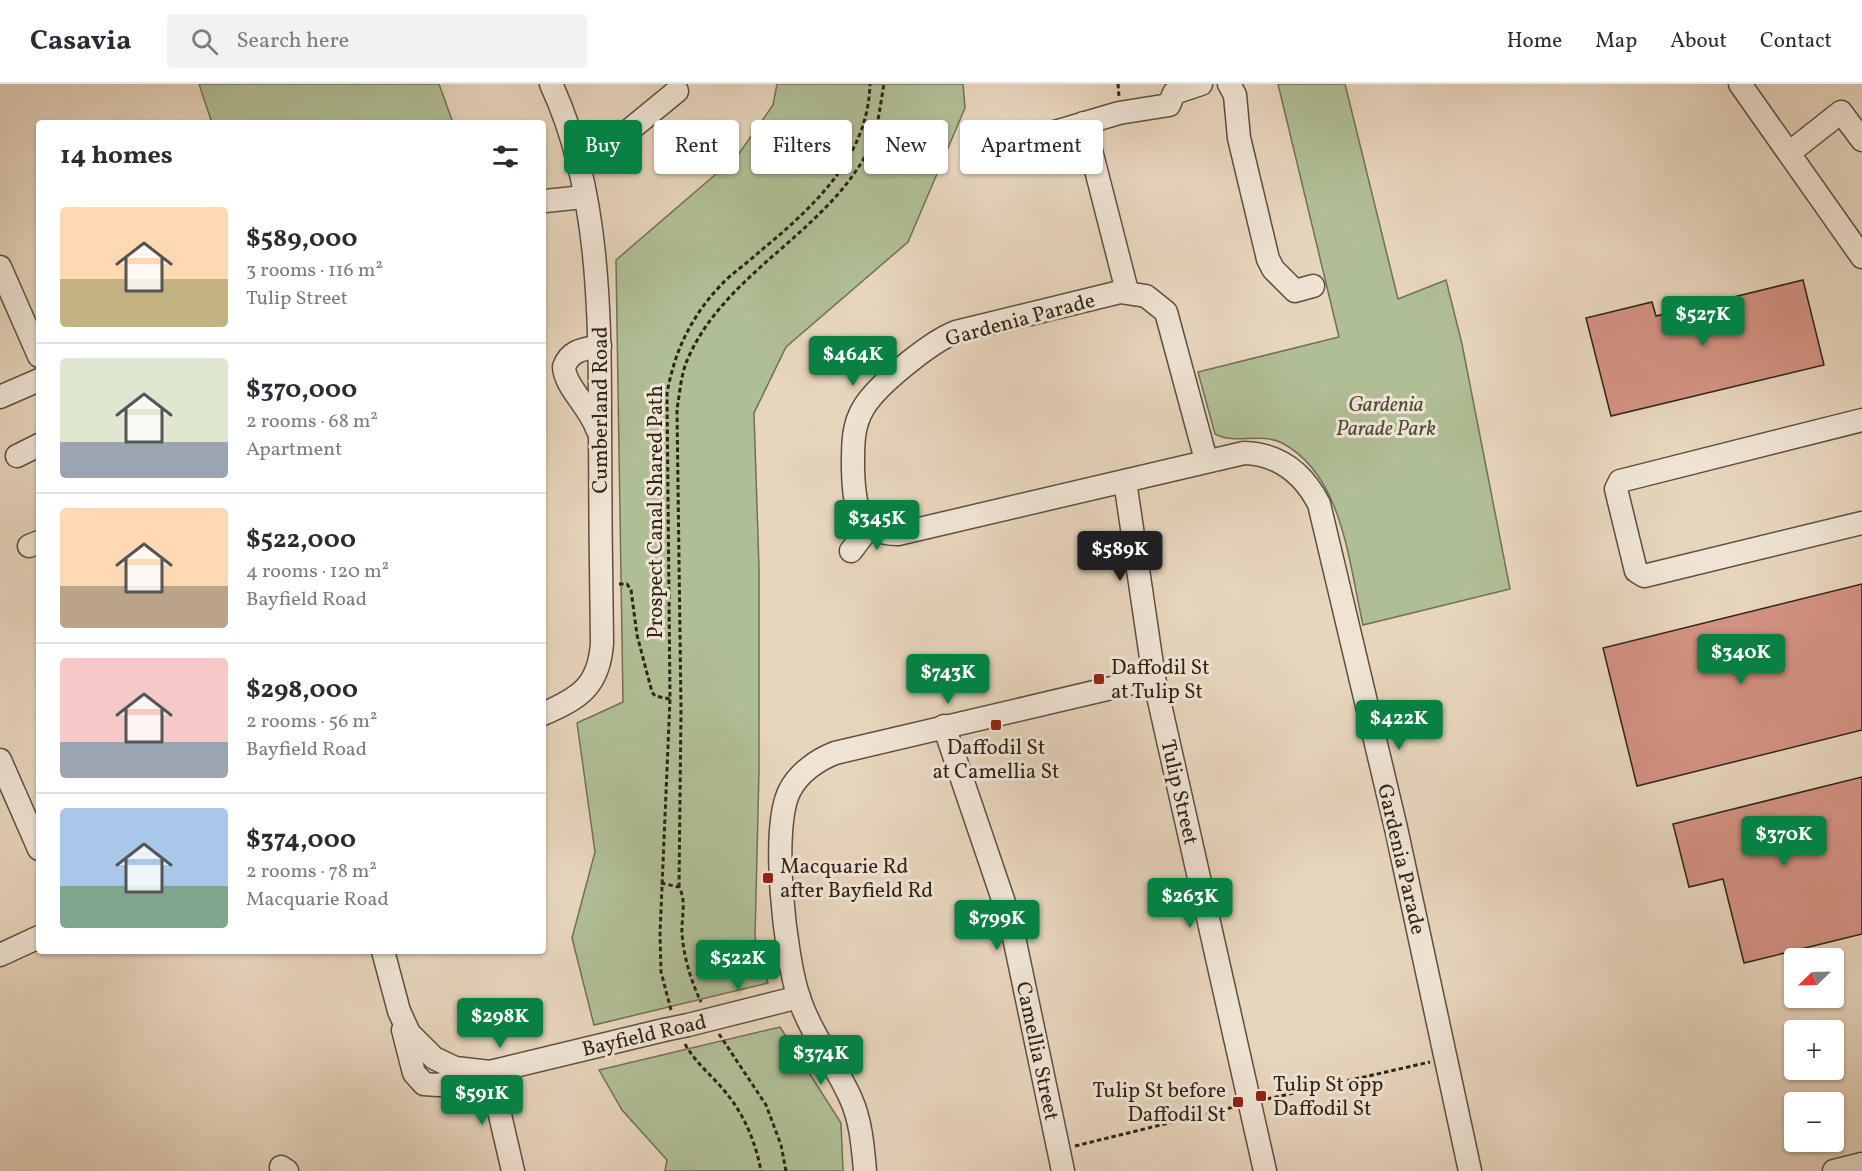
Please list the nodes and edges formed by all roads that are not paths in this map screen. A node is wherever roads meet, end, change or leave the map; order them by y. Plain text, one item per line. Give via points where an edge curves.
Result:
1 (551, 84) edge
2 (1201, 84) edge
3 (1229, 84) edge
4 (1740, 84) edge
5 (677, 91) dead end
6 (566, 120) edge
7 (642, 120) edge
8 (1096, 120) edge
9 (1862, 140) edge
10 (1789, 153) junction
11 (580, 174) edge
12 (1097, 174) edge
13 (584, 197) junction
14 (546, 201) edge
15 (1862, 257) edge
16 (0, 267) edge
17 (1313, 286) dead end
18 (1127, 291) junction
19 (36, 344) edge
20 (600, 346) junction
21 (36, 382) edge
22 (0, 397) edge
23 (1862, 420) edge
24 (600, 442) junction
25 (36, 447) edge
26 (17, 456) dead end
27 (1206, 460) junction
28 (1125, 481) junction
29 (1862, 523) edge
30 (870, 526) junction
31 (851, 552) dead end
32 (1154, 678) junction
33 (546, 712) edge
34 (944, 726) junction
35 (0, 760) edge
36 (36, 842) edge
37 (36, 939) edge
38 (384, 954) edge
39 (0, 955) edge
40 (799, 997) junction
41 (490, 1072) junction
42 (1862, 1164) edge
43 (513, 1171) edge
44 (865, 1171) edge
45 (1063, 1171) edge
46 (1264, 1171) edge
47 (1470, 1171) edge
48 (1834, 1171) edge

1 - 6 street, Cumberland Road
2 - 8 street via 1174,93 1169,105
3 - 17 street via 1235,95 1239,138 1268,259 1295,291
4 - 10 street
5 - 7 street
9 - 10 street via 1841,112
10 - 15 street
11 - 13 street, Cumberland Road
12 - 18 street
13 - 14 street
13 - 20 street, Cumberland Road via 598,286
16 - 19 street
18 - 27 street via 1154,300 1169,319
18 - 30 street, Gardenia Parade via 945,336 879,388 861,412 853,446 854,499 859,514
20 - 24 street, Cumberland Road
20 - 24 street via 580,349 564,367 568,382 594,418
21 - 22 street
23 - 29 street via 1620,482 1617,489 1636,571 1644,576
24 - 33 street, Cumberland Road via 602,643 596,674 580,695
25 - 26 street
27 - 28 street, Gardenia Parade
27 - 47 street, Gardenia Parade via 1244,453 1274,458 1299,474 1319,504 1396,828
28 - 30 street, Gardenia Parade via 898,534
28 - 32 street, Tulip Street
30 - 31 street
32 - 34 street
32 - 46 street, Tulip Street
34 - 40 street via 827,756 807,770 788,797 783,814 782,891
34 - 45 street, Camellia Street via 1011,923
35 - 36 street
37 - 39 street
38 - 41 street, Bayfield Road via 409,1034 434,1058 466,1071
40 - 41 street, Bayfield Road
40 - 44 street via 852,1101
41 - 43 street
42 - 48 street

